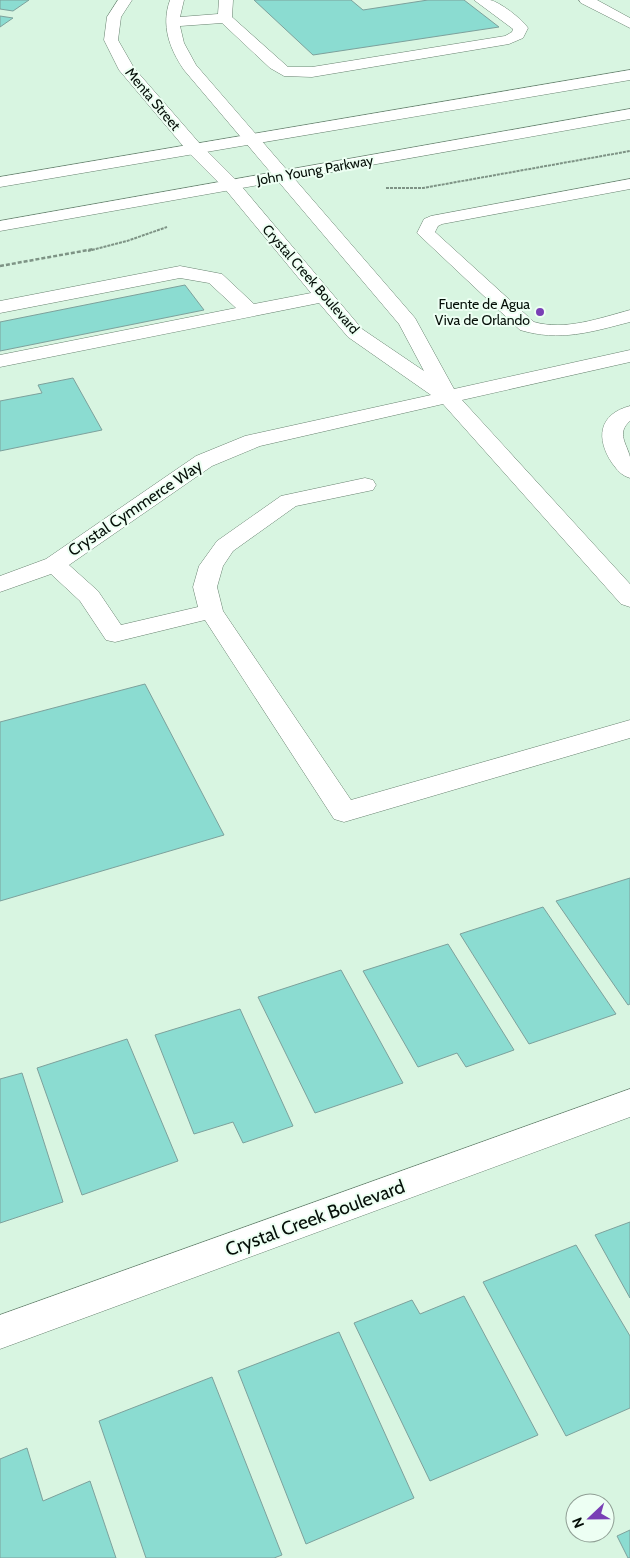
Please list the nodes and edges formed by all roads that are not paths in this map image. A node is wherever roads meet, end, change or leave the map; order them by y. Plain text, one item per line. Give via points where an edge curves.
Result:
1 (125, 0) edge
2 (177, 0) edge
3 (226, 0) edge
4 (481, 0) edge
5 (586, 0) edge
6 (225, 18) junction
7 (628, 21) edge
8 (172, 22) junction
9 (630, 75) edge
10 (630, 114) edge
11 (252, 139) junction
12 (195, 149) junction
13 (281, 176) junction
14 (0, 182) edge
15 (630, 184) edge
16 (231, 185) junction
17 (0, 226) edge
18 (324, 296) junction
19 (0, 307) edge
20 (250, 311) junction
21 (626, 321) edge
22 (630, 356) edge
23 (0, 361) edge
24 (448, 397) junction
25 (630, 412) edge
26 (630, 471) edge
27 (365, 485) dead end
28 (54, 564) junction
29 (0, 585) edge
30 (630, 599) edge
31 (211, 611) junction
32 (630, 729) edge
33 (630, 1103) edge
34 (0, 1332) edge

1 - 12 main road, Menta Street via 114,16 110,40 126,70
2 - 8 main road
3 - 6 main road
4 - 6 main road via 513,20 521,28 518,35 509,40 312,72 284,71
5 - 7 main road
6 - 8 main road
8 - 11 main road via 172,35 189,67
9 - 11 main road
10 - 13 main road, John Young Parkway
11 - 12 main road
11 - 13 main road
12 - 14 main road
12 - 16 main road, Menta Street
13 - 16 main road, John Young Parkway
13 - 24 main road, Crystal Creek Boulevard via 408,322
15 - 21 main road via 437,220 430,223 426,233 527,326 550,332
16 - 17 main road, John Young Parkway
16 - 18 main road, Crystal Creek Boulevard
18 - 20 main road
18 - 24 main road, Crystal Creek Boulevard via 355,333
19 - 20 main road via 180,272 215,278
20 - 23 main road
22 - 24 main road, Crystal Cymmerce Way
24 - 28 main road, Crystal Cymmerce Way via 253,441 204,461
24 - 30 main road, Crystal Creek Boulevard
25 - 26 main road via 612,428 612,446
27 - 31 main road via 289,501 225,546 211,566 204,588
28 - 29 main road, Crystal Cymmerce Way
28 - 31 main road via 89,596 115,634
31 - 32 main road via 344,812
33 - 34 main road, Crystal Creek Boulevard

